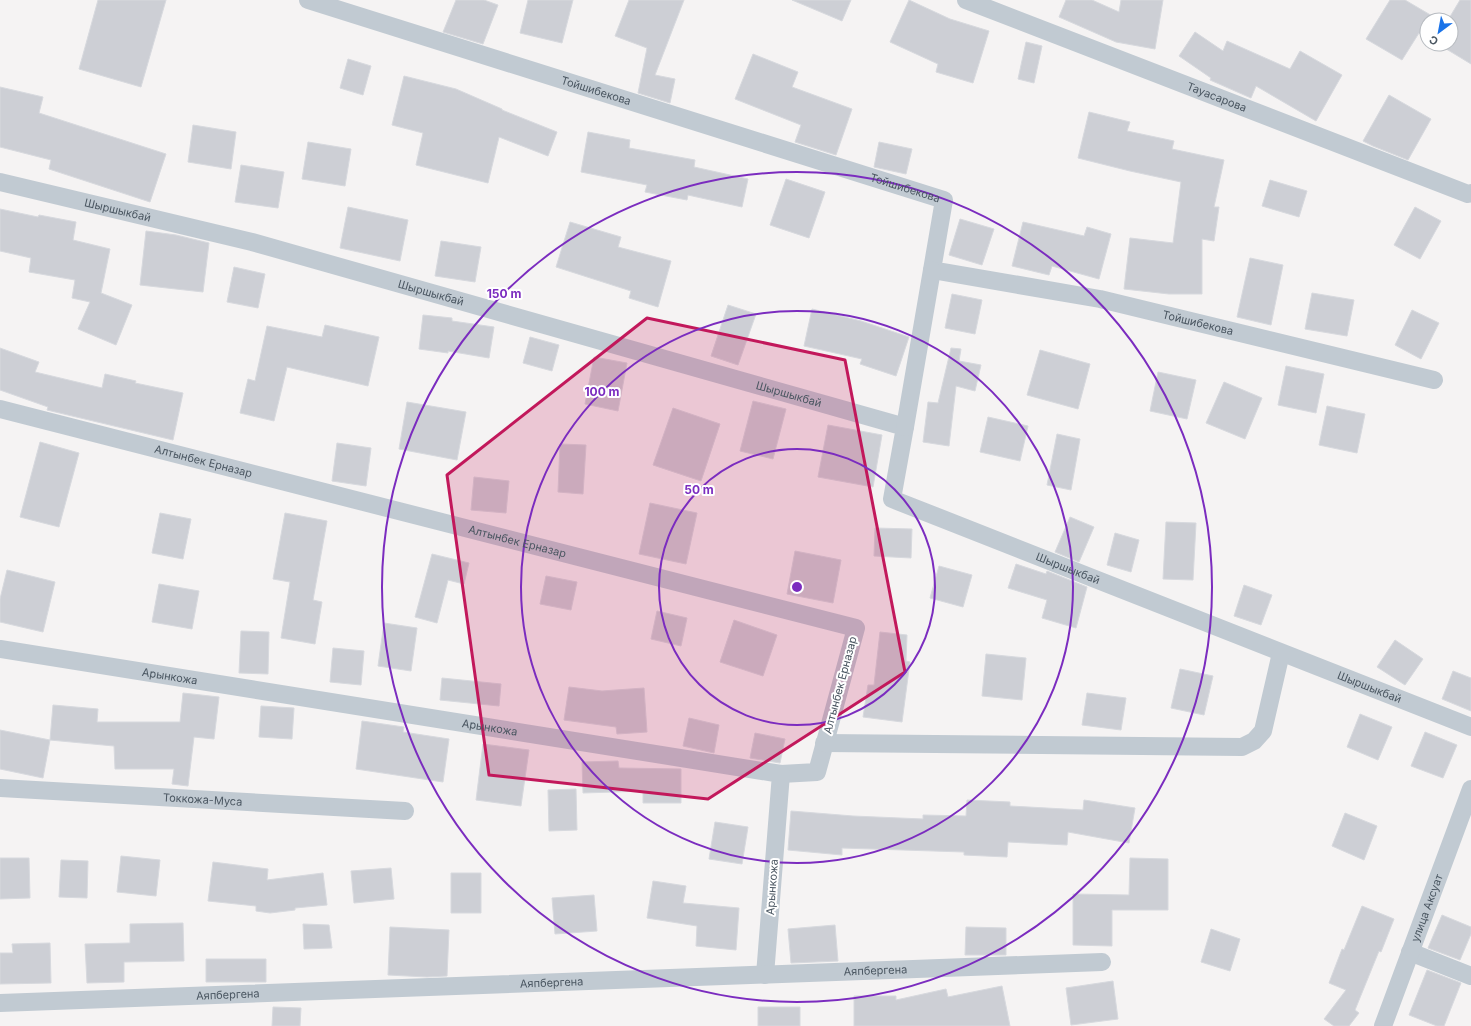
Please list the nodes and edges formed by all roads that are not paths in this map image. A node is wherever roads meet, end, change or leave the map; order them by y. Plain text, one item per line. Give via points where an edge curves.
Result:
1 (308, 0) edge
2 (966, 0) edge
3 (0, 182) edge
4 (1469, 193) edge
5 (932, 270) junction
6 (1434, 380) dead end
7 (0, 409) edge
8 (906, 427) junction
9 (0, 649) edge
10 (1281, 653) junction
11 (1471, 728) edge
12 (824, 743) junction
13 (780, 774) junction
14 (0, 788) edge
15 (1471, 789) edge
16 (405, 811) dead end
17 (1410, 952) junction
18 (1102, 962) dead end
19 (765, 975) junction
20 (1471, 976) edge
21 (0, 1003) edge
22 (1383, 1026) edge

1 - 5 street, Тойшибекова via 944,200
2 - 4 street, Тауасарова
3 - 8 street, Шыршыкбай via 252,242
5 - 6 street, Тойшибекова via 1100,299
5 - 8 street
7 - 12 street, Алтынбек Ерназар via 856,628
8 - 10 street, Шыршыкбай via 892,499
9 - 13 street, Арынкожа
10 - 11 street, Шыршыкбай
10 - 12 street via 1263,731 1254,741 1242,747
12 - 13 street, Алтынбек Ерназар via 817,772
13 - 19 street, Арынкожа
14 - 16 street, Токкожа-Муса
15 - 17 street, улица Аксуат
17 - 20 street
17 - 22 street, улица Аксуат
18 - 19 street, Аяпбергена
19 - 21 street, Аяпбергена

